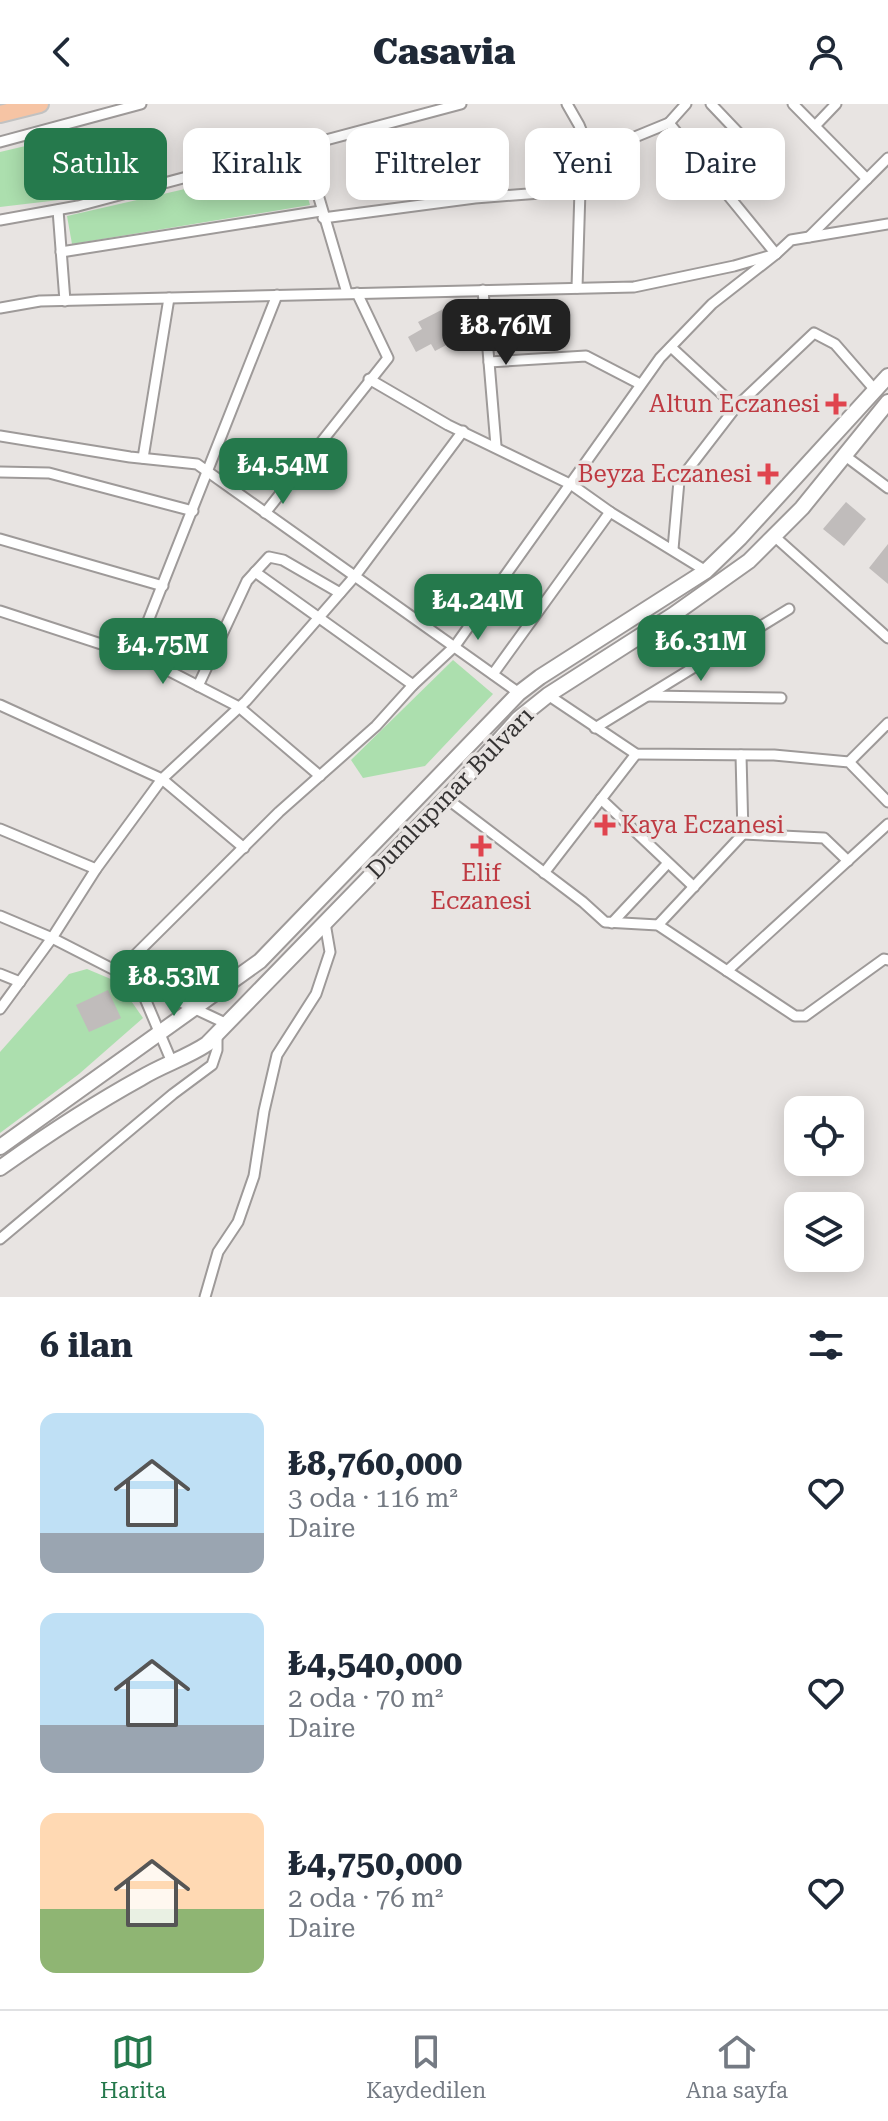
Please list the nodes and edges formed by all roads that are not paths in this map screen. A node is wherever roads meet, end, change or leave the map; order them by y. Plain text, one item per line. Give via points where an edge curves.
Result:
1 (40, 104) edge
2 (141, 104) edge
3 (461, 104) edge
4 (567, 104) edge
5 (686, 104) edge
6 (711, 104) edge
7 (793, 104) edge
8 (836, 104) edge
9 (0, 114) edge
10 (669, 123) junction
11 (815, 126) junction
12 (580, 128) edge
13 (734, 128) edge
14 (640, 135) edge
15 (330, 140) edge
16 (0, 142) edge
17 (888, 158) edge
18 (183, 178) edge
19 (867, 179) junction
20 (525, 194) edge
21 (318, 200) edge
22 (580, 200) edge
23 (58, 210) junction
24 (322, 214) junction
25 (0, 220) edge
26 (888, 224) edge
27 (809, 237) junction
28 (61, 252) junction
29 (776, 254) junction
30 (577, 288) junction
31 (483, 290) junction
32 (352, 293) junction
33 (277, 295) junction
34 (169, 298) junction
35 (65, 301) junction
36 (0, 308) edge
37 (671, 347) junction
38 (489, 362) junction
39 (888, 376) edge
40 (369, 379) junction
41 (640, 384) junction
42 (875, 390) junction
43 (888, 402) edge
44 (736, 407) junction
45 (463, 431) junction
46 (0, 436) edge
47 (496, 446) junction
48 (844, 455) junction
49 (143, 458) junction
50 (0, 472) edge
51 (209, 472) junction
52 (572, 485) junction
53 (888, 488) edge
54 (193, 511) junction
55 (610, 512) junction
56 (265, 513) junction
57 (774, 536) junction
58 (0, 539) edge
59 (673, 549) junction
60 (706, 571) junction
61 (255, 572) junction
62 (355, 576) junction
63 (163, 586) junction
64 (340, 593) junction
65 (789, 609) dead end
66 (0, 611) edge
67 (319, 617) junction
68 (888, 638) edge
69 (455, 646) junction
70 (135, 654) junction
71 (493, 674) junction
72 (413, 685) junction
73 (198, 686) junction
74 (519, 693) junction
75 (548, 695) junction
76 (648, 696) junction
77 (781, 698) dead end
78 (0, 705) edge
79 (239, 707) junction
80 (888, 723) edge
81 (595, 728) junction
82 (636, 754) junction
83 (741, 755) junction
84 (849, 762) junction
85 (320, 776) junction
86 (162, 779) junction
87 (446, 798) junction
88 (601, 799) junction
89 (888, 802) edge
90 (888, 824) edge
91 (0, 829) edge
92 (743, 834) junction
93 (244, 848) junction
94 (848, 861) junction
95 (668, 863) junction
96 (96, 869) junction
97 (544, 873) junction
98 (694, 887) junction
99 (0, 916) edge
100 (325, 923) junction
101 (612, 923) junction
102 (658, 925) junction
103 (52, 938) junction
104 (888, 960) edge
105 (727, 971) junction
106 (118, 972) junction
107 (0, 974) edge
108 (20, 982) junction
109 (138, 982) junction
110 (0, 1009) edge
111 (194, 1009) junction
112 (221, 1028) junction
113 (161, 1031) junction
114 (171, 1060) junction
115 (0, 1147) edge
116 (0, 1168) edge
117 (0, 1239) edge
118 (205, 1297) edge

1 - 9 highway
2 - 16 street
3 - 15 street
4 - 12 street
5 - 10 street
6 - 13 street
7 - 11 street
8 - 11 street
10 - 14 street
10 - 29 street
11 - 19 street
17 - 19 street
18 - 23 street
19 - 27 street
20 - 24 street
21 - 24 street
22 - 30 street
23 - 25 street
23 - 28 street
24 - 28 street
24 - 32 street
26 - 27 street
27 - 29 street via 791,240
28 - 35 street
29 - 30 street via 634,287
29 - 37 street via 712,304
30 - 31 street
31 - 32 street
31 - 38 street
32 - 33 street
32 - 40 street via 388,358
33 - 34 street
33 - 51 street
34 - 35 street
34 - 49 street
35 - 36 street
37 - 41 street
37 - 44 street
38 - 41 street via 586,356
38 - 47 street
39 - 42 main road, Dumlupınar Bulvarı
40 - 45 street
40 - 56 street
41 - 52 street
42 - 44 street via 835,344 814,333
42 - 60 main road, Dumlupınar Bulvarı
43 - 48 main road, Dumlupınar Bulvarı
44 - 59 street via 679,481
45 - 47 street
45 - 62 street
46 - 49 street
47 - 52 street
48 - 53 street
48 - 57 main road, Dumlupınar Bulvarı
49 - 51 street via 197,464
50 - 54 street via 49,473
51 - 54 street
51 - 56 street
52 - 55 street
52 - 69 street
54 - 63 street
55 - 59 street
55 - 71 street
56 - 62 street
57 - 68 street
57 - 75 main road, Dumlupınar Bulvarı via 723,581
58 - 63 street
59 - 60 street
60 - 74 main road, Dumlupınar Bulvarı
61 - 64 street via 269,557 283,560
61 - 67 street
61 - 73 street
62 - 64 street
62 - 69 street
63 - 70 street
64 - 67 street
65 - 76 street
66 - 70 street
67 - 72 street
67 - 79 street
69 - 71 street
69 - 72 street
70 - 73 street
71 - 74 street
72 - 85 street
73 - 79 street
74 - 111 main road, Dumlupınar Bulvarı via 260,961
75 - 81 street
75 - 87 main road, Dumlupınar Bulvarı via 518,719
76 - 77 street
76 - 81 street
78 - 86 street
79 - 85 street
79 - 86 street
80 - 84 street
81 - 82 street
82 - 83 street
82 - 88 street
83 - 84 street
83 - 92 street
84 - 89 street
85 - 93 street
86 - 93 street
86 - 96 street
87 - 97 street
87 - 100 main road, Dumlupınar Bulvarı
88 - 95 street
88 - 97 street
90 - 94 street
91 - 96 street
92 - 94 street via 824,838
92 - 98 street
93 - 106 street
94 - 105 street
95 - 98 street
95 - 101 street
96 - 103 street
97 - 101 street
98 - 102 street
99 - 103 street
100 - 112 main road, Dumlupınar Bulvarı
100 - 118 street via 330,952 316,994 277,1055 254,1176 238,1222 218,1252
101 - 102 street
102 - 105 street
103 - 106 street
103 - 108 street
104 - 105 street via 805,1016 795,1016
106 - 109 street
107 - 108 street
108 - 110 street
109 - 111 street
109 - 113 street
111 - 112 street
111 - 113 main road, Dumlupınar Bulvarı
112 - 114 main road, Dumlupınar Bulvarı via 195,1052
112 - 117 street via 212,1065
113 - 114 street
113 - 115 main road, Dumlupınar Bulvarı
114 - 116 main road, Dumlupınar Bulvarı

